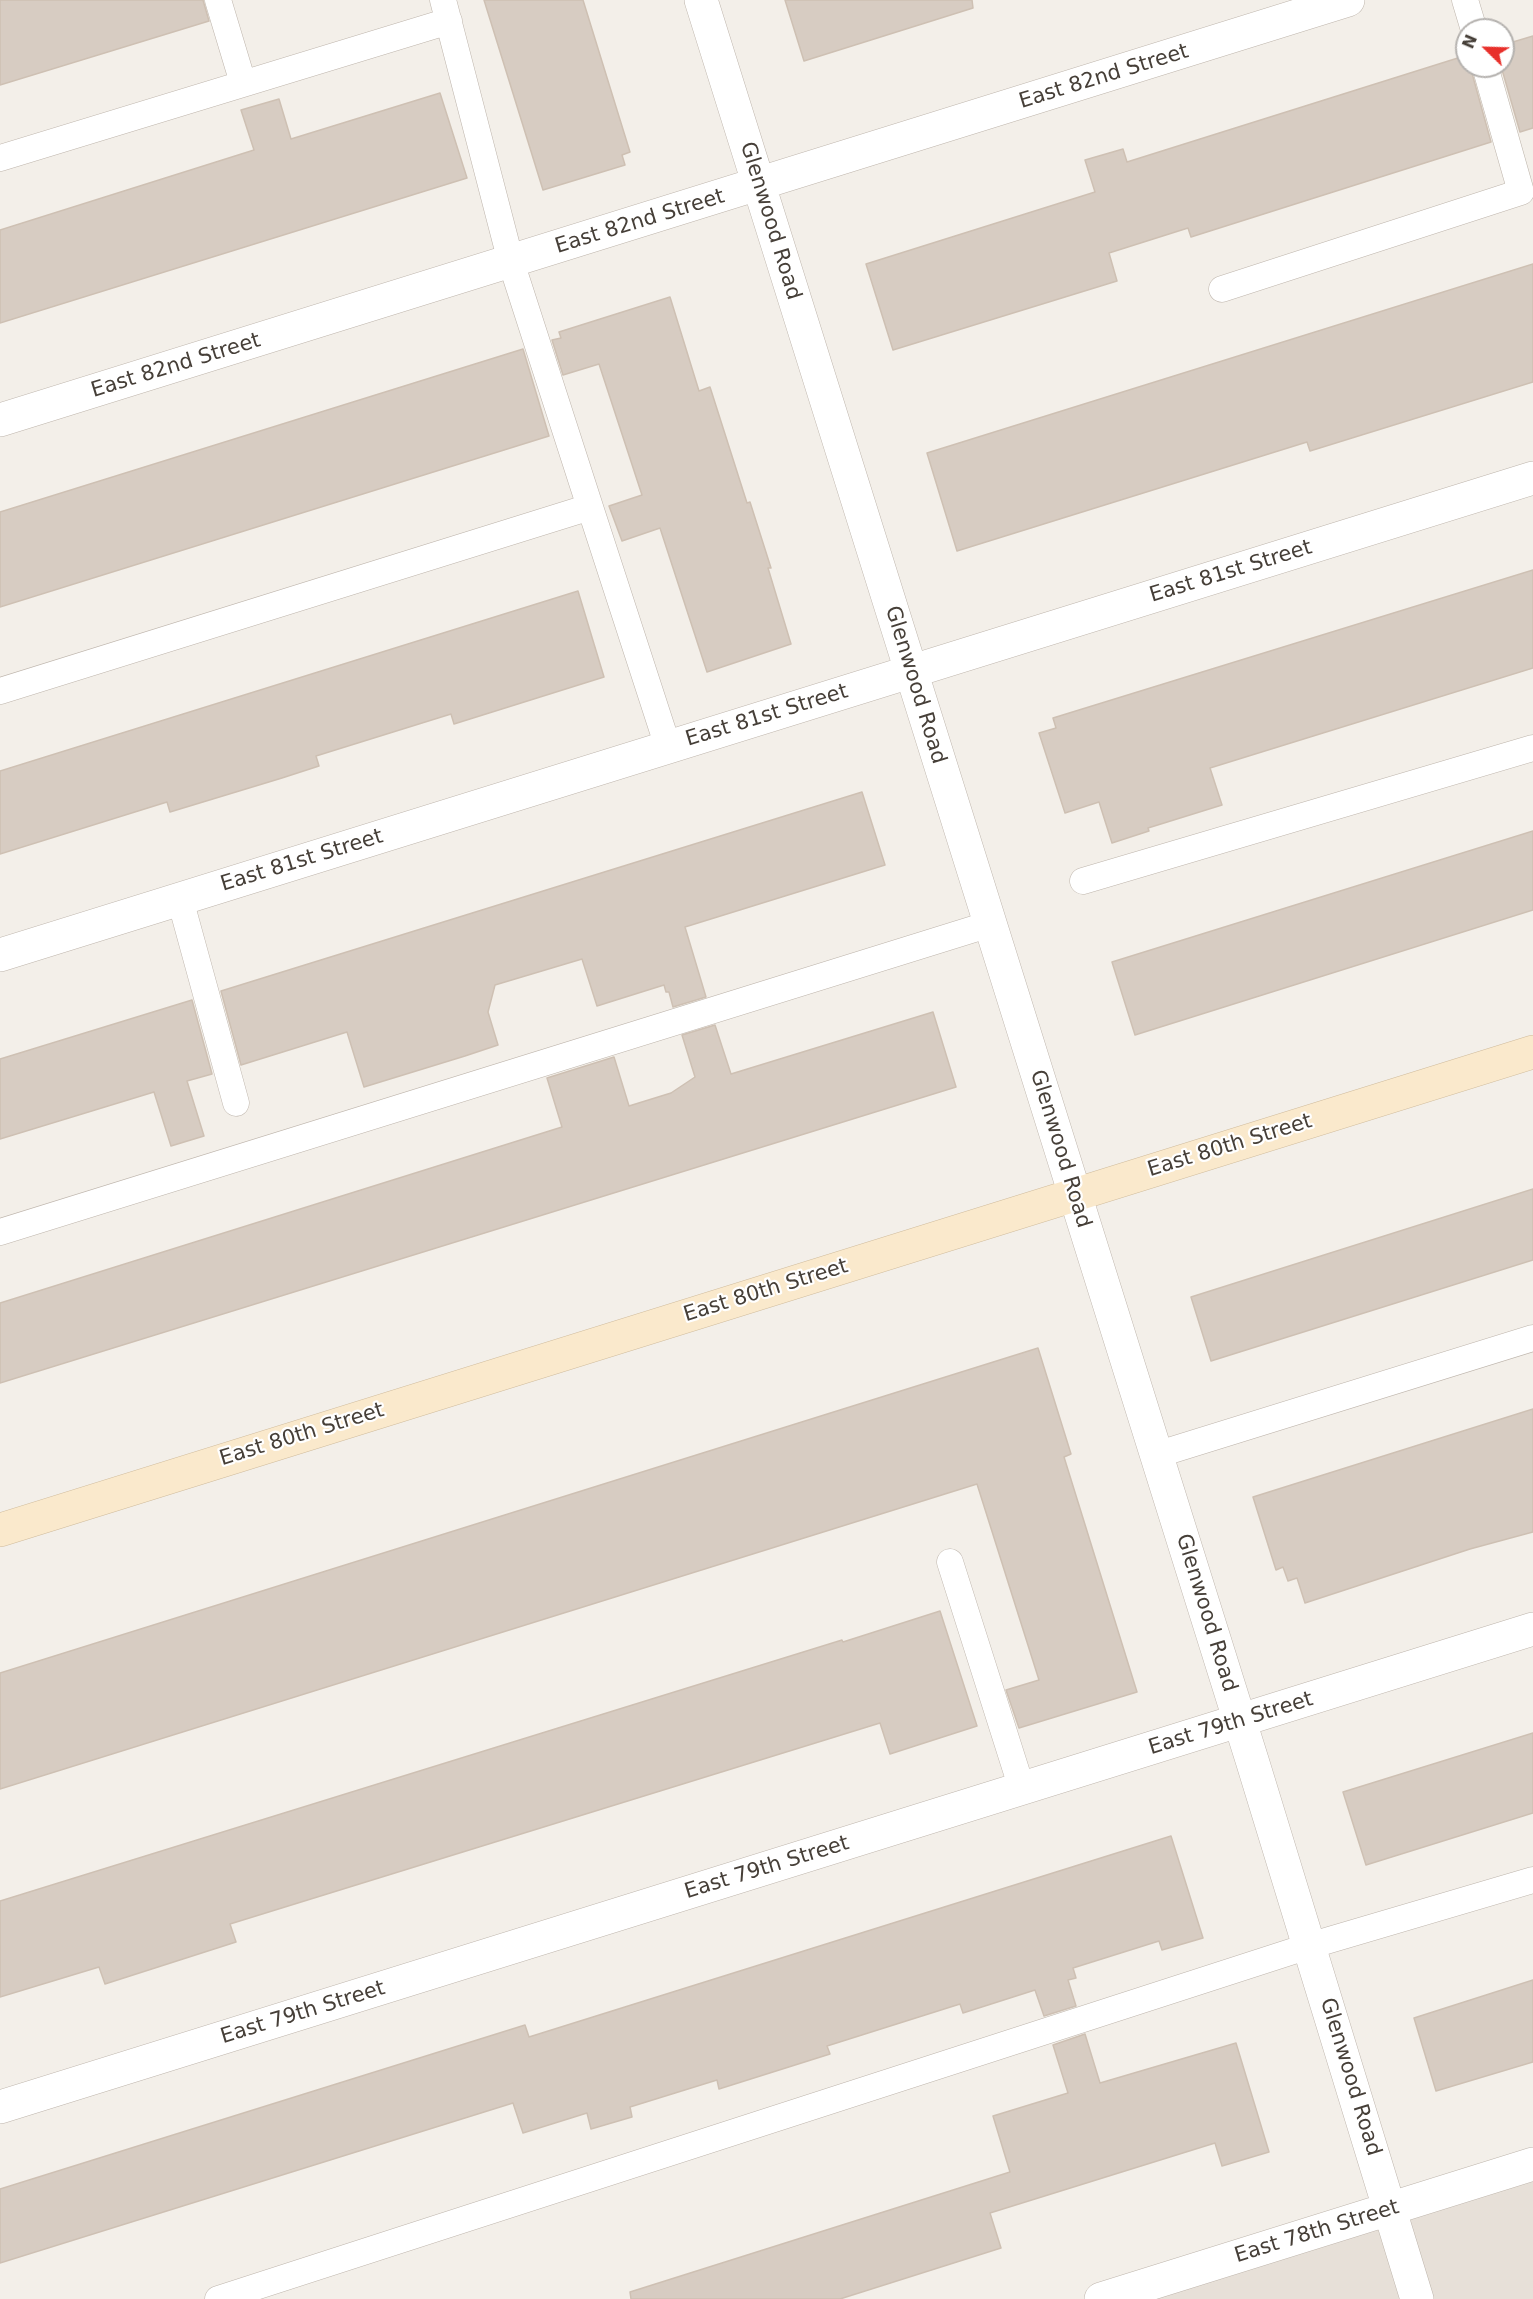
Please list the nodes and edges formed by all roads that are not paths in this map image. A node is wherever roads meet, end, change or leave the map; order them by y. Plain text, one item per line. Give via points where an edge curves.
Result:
1 (218, 0) edge
2 (701, 0) edge
3 (1348, 0) edge
4 (1465, 0) edge
5 (446, 11) edge
6 (1470, 18) edge
7 (1489, 78) edge
8 (243, 83) junction
9 (0, 158) edge
10 (759, 184) junction
11 (1527, 191) edge
12 (511, 262) junction
13 (1222, 289) dead end
14 (0, 420) edge
15 (1533, 477) edge
16 (590, 507) junction
17 (911, 671) junction
18 (0, 690) edge
19 (668, 747) junction
20 (1533, 748) edge
21 (1083, 881) dead end
22 (180, 898) junction
23 (990, 924) junction
24 (0, 955) edge
25 (1533, 1052) edge
26 (236, 1103) dead end
27 (1074, 1195) junction
28 (0, 1232) edge
29 (1533, 1338) edge
30 (1156, 1455) junction
31 (0, 1530) edge
32 (950, 1562) dead end
33 (1533, 1629) edge
34 (1240, 1721) junction
35 (1022, 1789) junction
36 (1533, 1880) edge
37 (1309, 1946) junction
38 (0, 2107) edge
39 (1533, 2164) edge
40 (1390, 2209) junction
41 (218, 2299) edge
42 (1101, 2299) edge
43 (1417, 2299) edge

1 - 8 lane
2 - 10 street, Glenwood Road
3 - 10 street, East 82nd Street
4 - 6 lane
5 - 8 lane
5 - 12 lane
7 - 11 lane
8 - 9 lane
10 - 12 street, East 82nd Street
10 - 17 street, Glenwood Road
11 - 13 lane
12 - 14 street, East 82nd Street
12 - 16 lane
15 - 17 street, East 81st Street
16 - 18 lane
16 - 19 lane
17 - 19 street, East 81st Street
17 - 23 street, Glenwood Road
19 - 22 street, East 81st Street
20 - 21 lane
22 - 24 street, East 81st Street
22 - 26 lane
23 - 27 street, Glenwood Road
23 - 28 lane
25 - 27 street, East 80th Street
27 - 30 street, Glenwood Road
27 - 31 street, East 80th Street
29 - 30 lane
30 - 34 street, Glenwood Road
32 - 35 lane
33 - 34 street, East 79th Street
34 - 35 street, East 79th Street
34 - 37 street, Glenwood Road
35 - 38 street, East 79th Street
36 - 37 lane
37 - 40 street, Glenwood Road
37 - 41 lane
39 - 40 street, East 78th Street
40 - 42 street, East 78th Street
40 - 43 street, Glenwood Road

